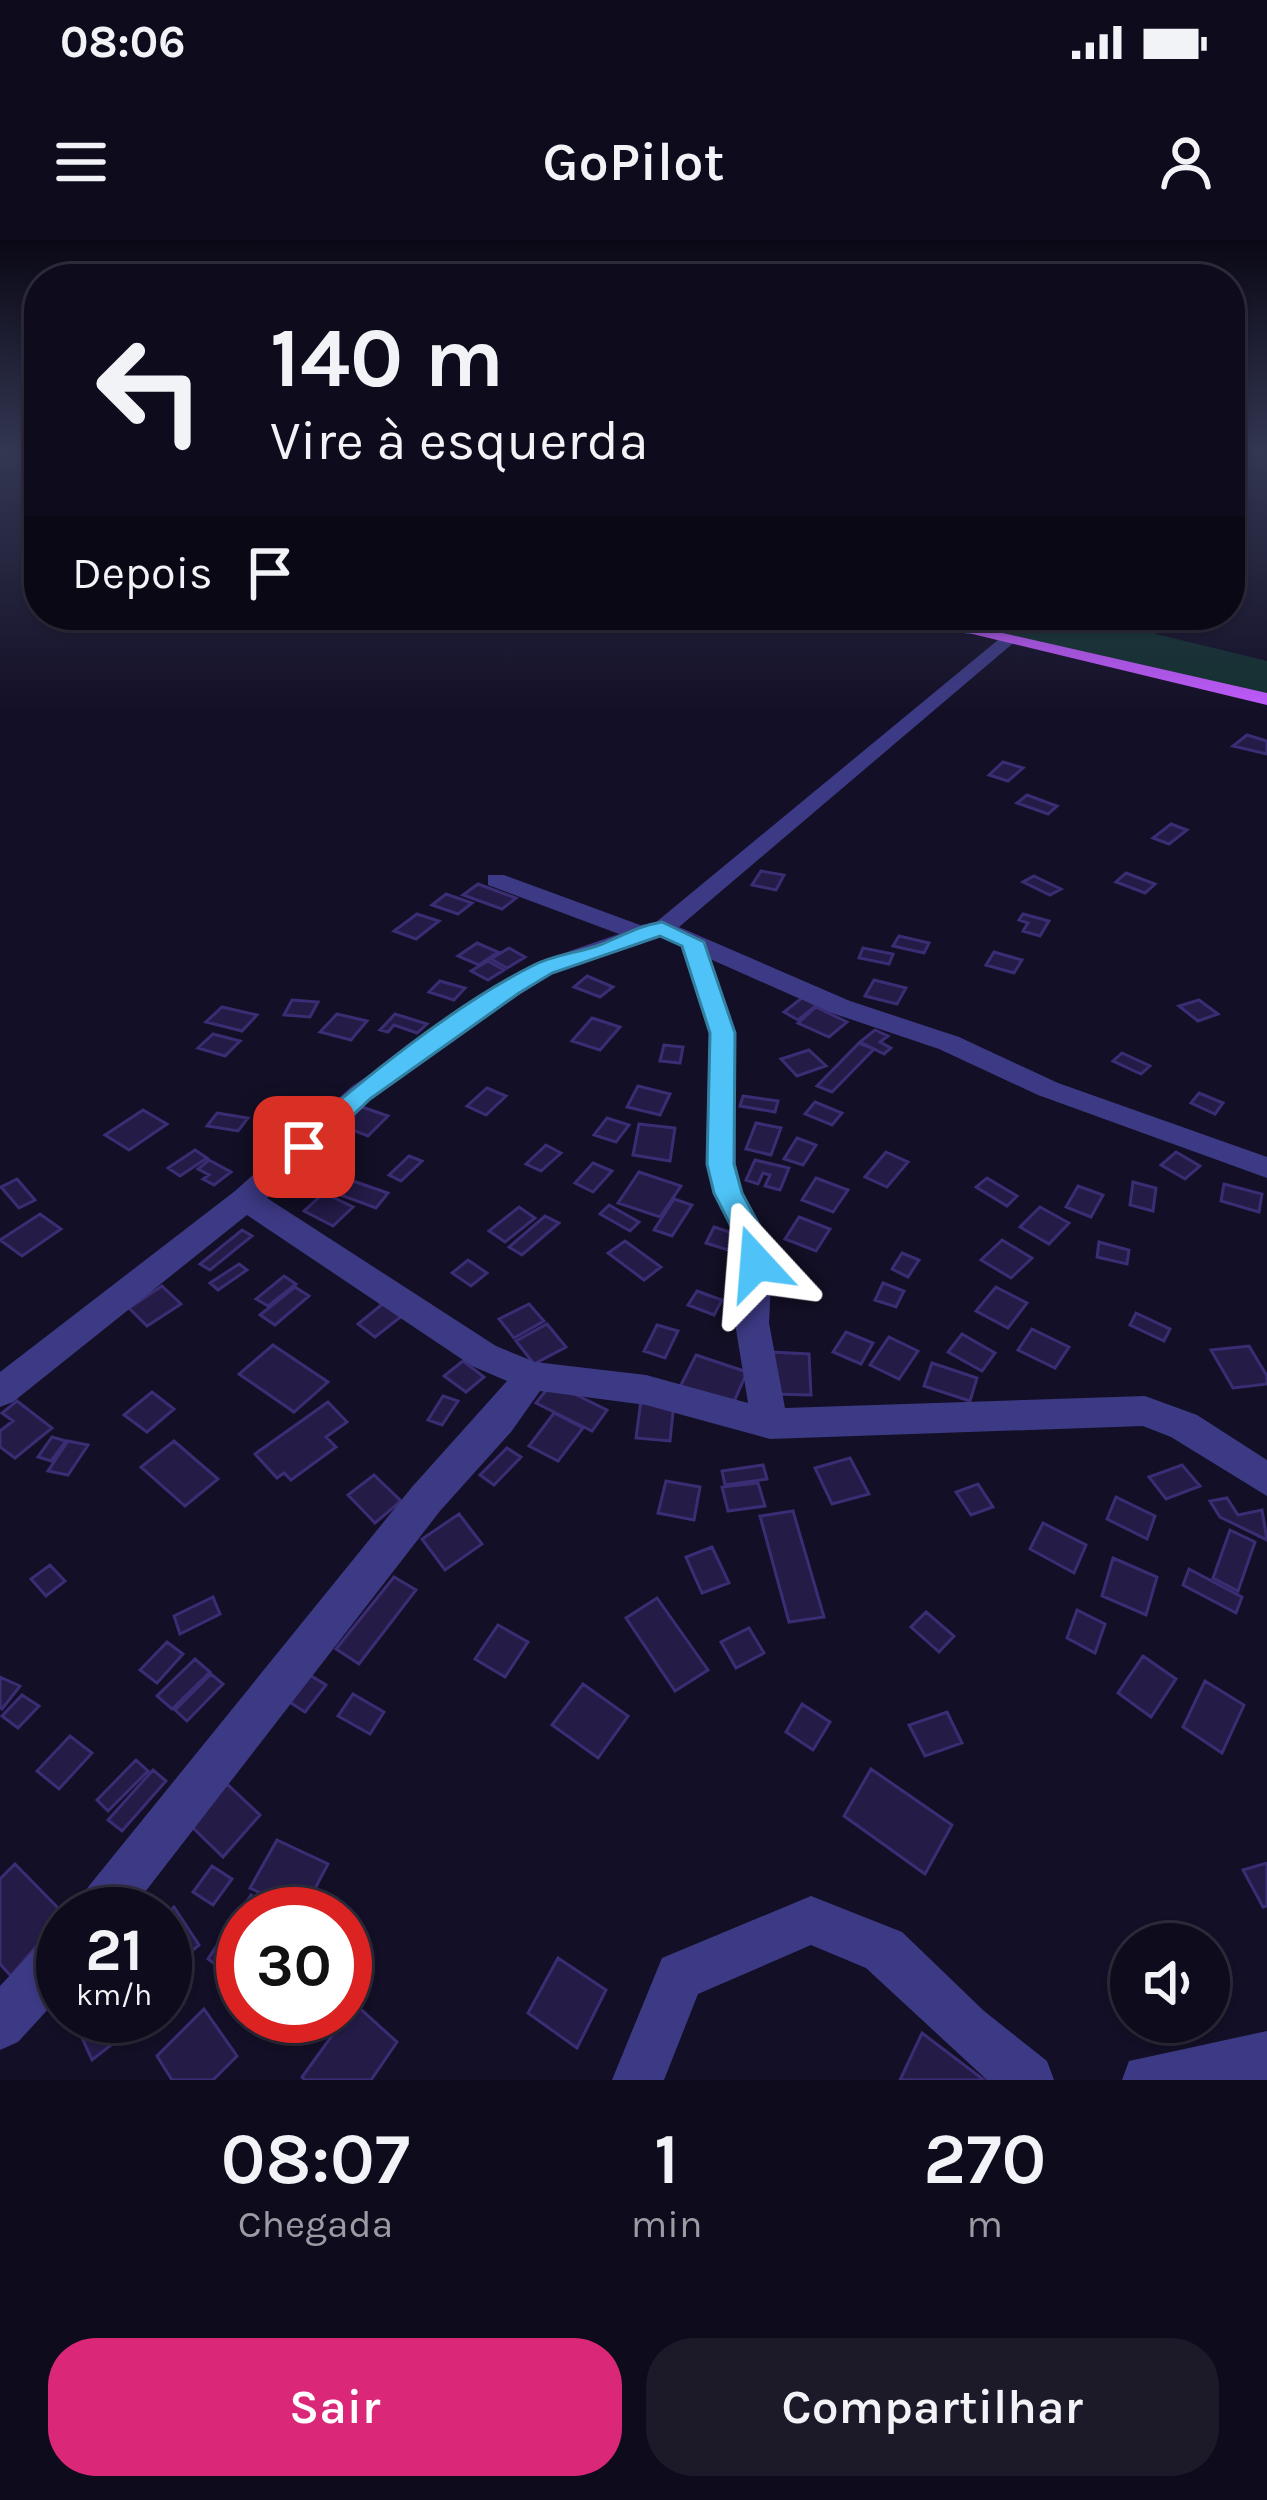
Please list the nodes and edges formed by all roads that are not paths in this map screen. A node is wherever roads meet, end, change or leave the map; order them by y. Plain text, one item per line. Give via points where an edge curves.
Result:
1 (971, 630) edge
2 (1010, 639) junction
3 (1267, 699) edge
4 (496, 880) dead end
5 (650, 931) junction
6 (692, 942) junction
7 (1267, 1168) edge
8 (246, 1199) junction
9 (531, 1376) junction
10 (0, 1392) edge
11 (770, 1424) junction
12 (1267, 1480) edge
13 (118, 1887) edge
14 (36, 1985) edge
15 (0, 2024) edge
16 (1267, 2057) edge
17 (638, 2080) edge
18 (1028, 2080) edge
19 (1148, 2080) edge

1 - 2 main road
2 - 3 main road
2 - 5 street
4 - 5 street
5 - 6 street
5 - 8 street via 544,968 474,1012 361,1094
6 - 7 street via 1048,1089
6 - 11 street via 722,1033 721,1164 751,1236 752,1323
8 - 9 street via 484,1356
8 - 10 street
9 - 11 street via 646,1390
9 - 13 street
11 - 12 street via 1145,1411 1184,1426
14 - 15 street
16 - 19 street
17 - 18 street via 680,1976 812,1920 884,1950

